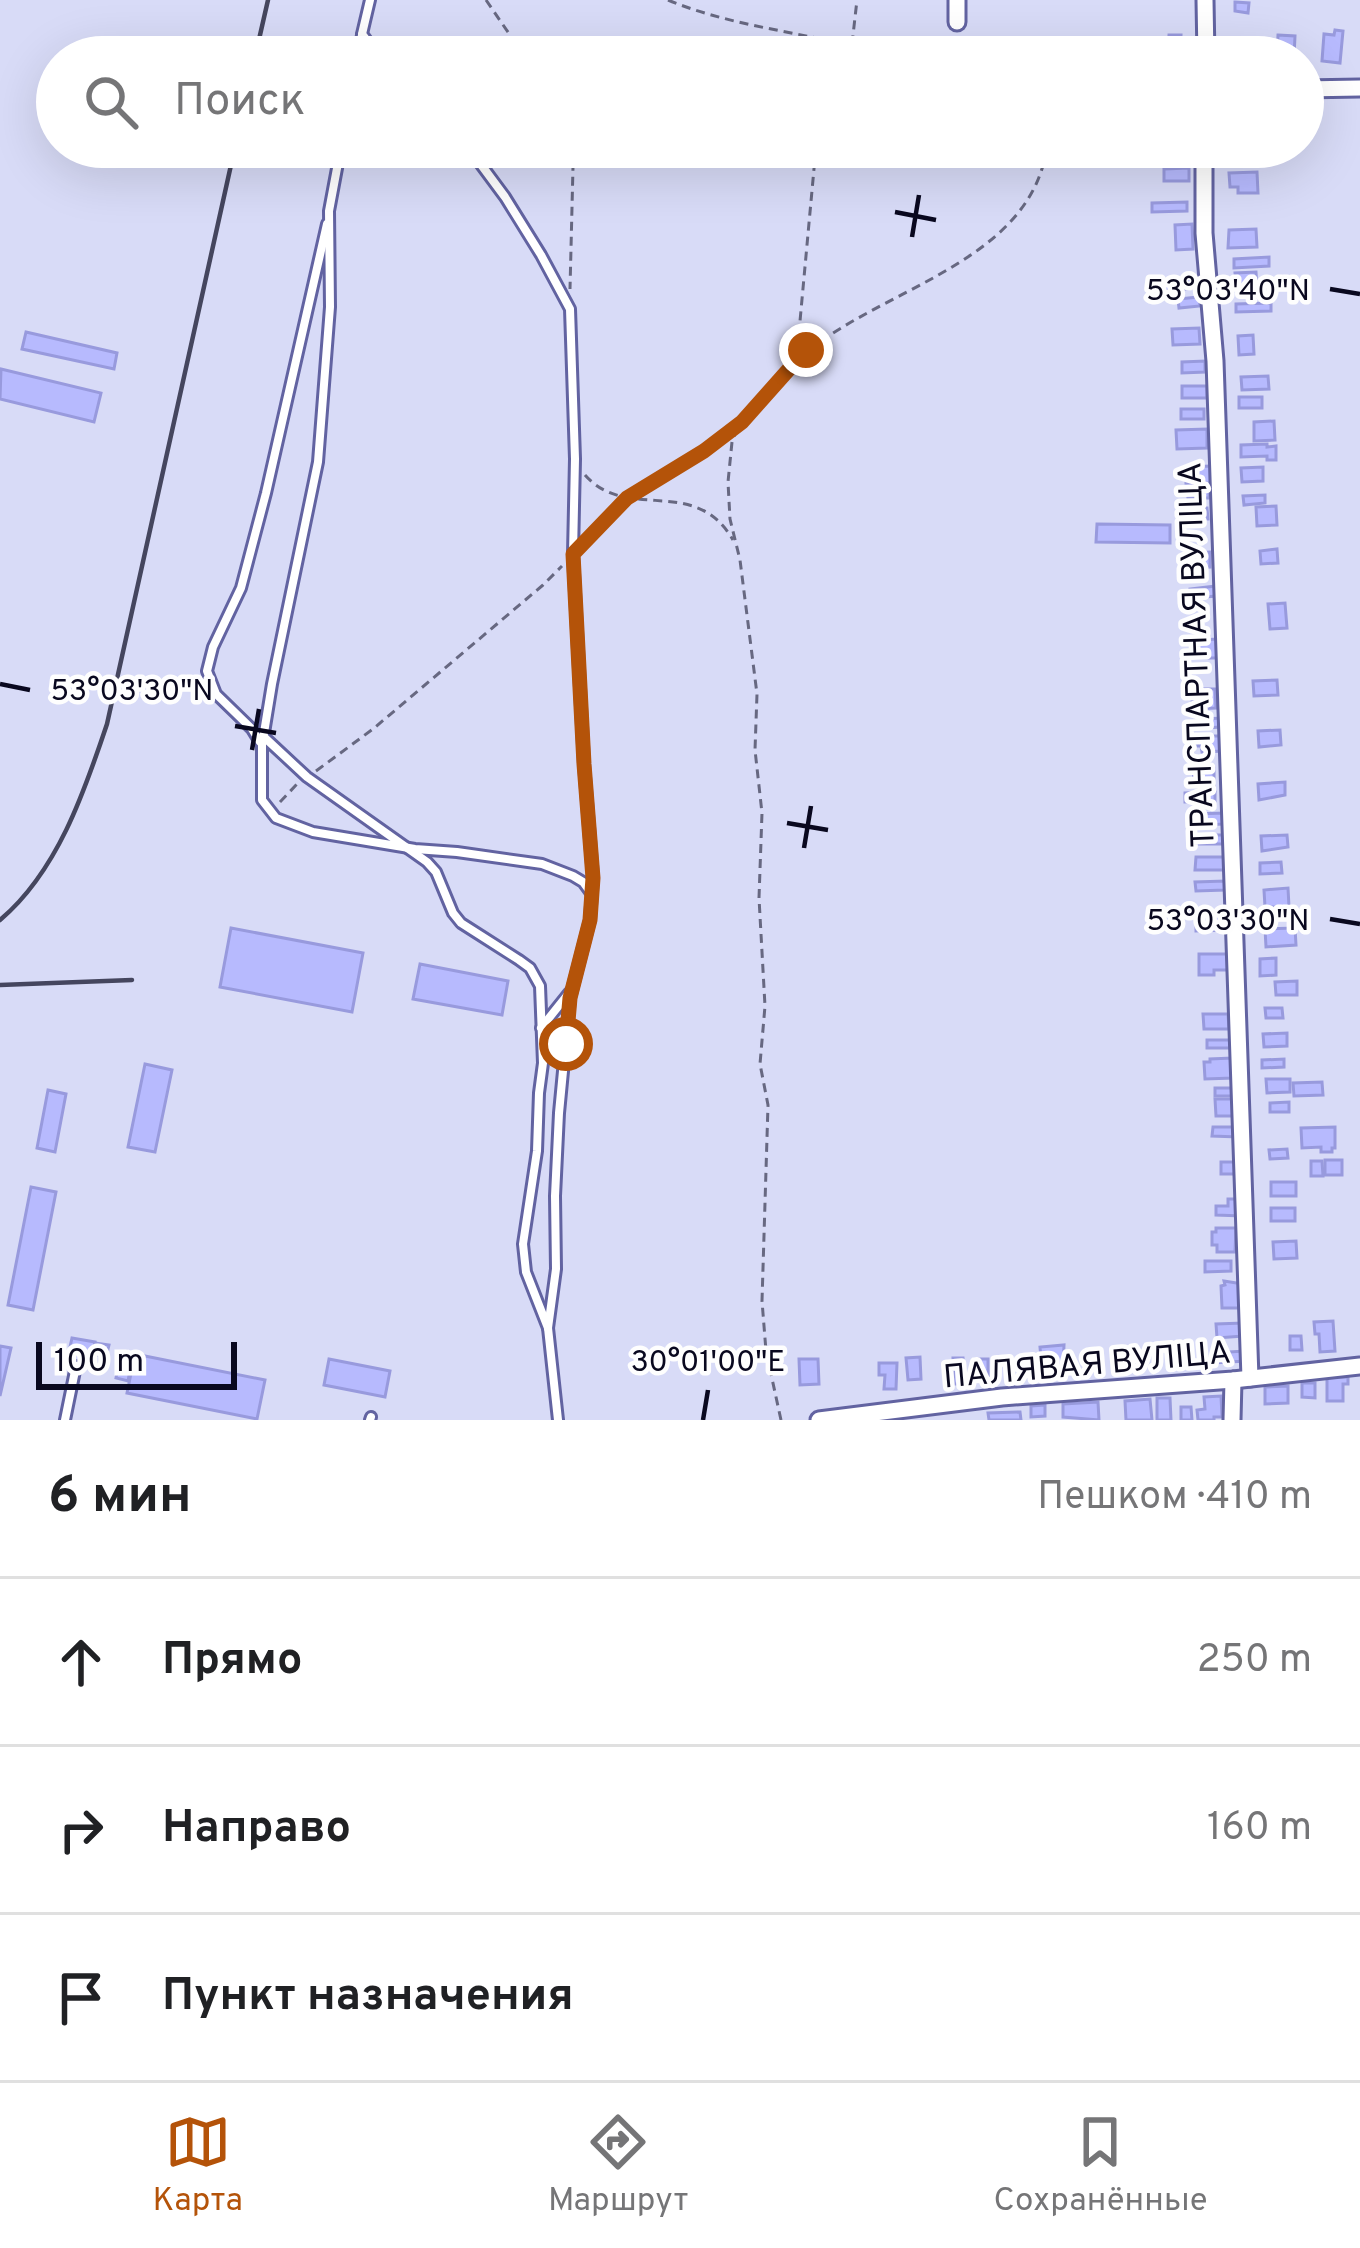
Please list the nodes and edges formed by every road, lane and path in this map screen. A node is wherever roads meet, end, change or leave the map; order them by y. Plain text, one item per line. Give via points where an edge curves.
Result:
1 (370, 0) edge
2 (486, 0) edge
3 (668, 0) edge
4 (857, 0) edge
5 (956, 0) edge
6 (1205, 0) edge
7 (957, 22) dead end
8 (362, 34) edge
9 (511, 36) edge
10 (810, 36) edge
11 (853, 36) edge
12 (1206, 36) edge
13 (1360, 88) edge
14 (1324, 89) edge
15 (337, 168) edge
16 (484, 168) edge
17 (573, 168) edge
18 (814, 168) edge
19 (1041, 168) edge
20 (1204, 168) edge
21 (329, 211) junction
22 (570, 309) junction
23 (787, 370) junction
24 (742, 422) junction
25 (575, 458) junction
26 (627, 498) junction
27 (737, 548) junction
28 (573, 554) junction
29 (263, 741) junction
30 (307, 776) junction
31 (273, 814) junction
32 (410, 848) junction
33 (592, 894) junction
34 (572, 990) junction
35 (540, 1030) junction
36 (548, 1328) junction
37 (76, 1366) dead end
38 (1360, 1366) edge
39 (1241, 1379) junction
40 (914, 1415) edge
41 (65, 1420) edge
42 (558, 1420) edge
43 (781, 1420) edge
44 (819, 1420) edge
45 (1232, 1420) edge

1 - 8 lane
2 - 9 path
3 - 10 path
4 - 11 path
5 - 7 street
6 - 12 street
13 - 14 street
15 - 21 lane
16 - 22 lane
17 - 22 path
18 - 23 path via 800,321
19 - 23 path via 988,243 830,333
20 - 39 street, ТРАНСПАРТНАЯ ВУЛІЦА
21 - 29 lane via 318,462
21 - 29 lane via 241,588 206,671 216,694
22 - 25 lane
23 - 24 path
24 - 26 path
24 - 27 path via 731,442 728,482
25 - 26 path via 597,488
25 - 28 lane
26 - 27 path via 705,511
26 - 28 path
27 - 43 path via 755,673 762,813 763,1301
28 - 30 path via 373,729
28 - 33 lane
29 - 30 lane
29 - 31 lane via 260,788
30 - 31 path
30 - 32 lane
31 - 32 lane via 313,832
32 - 33 lane via 542,864 573,875
32 - 35 lane via 436,872 461,923 535,976
33 - 34 lane
34 - 35 lane
34 - 36 lane
35 - 36 lane via 537,1151 523,1244
36 - 42 lane
37 - 41 lane
38 - 39 street, ПАЛЯВАЯ ВУЛІЦА
39 - 40 street, ПАЛЯВАЯ ВУЛІЦА via 1002,1397
39 - 45 street, ТРАНСПАРТНАЯ ВУЛІЦА
40 - 44 street, ПАЛЯВАЯ ВУЛІЦА

